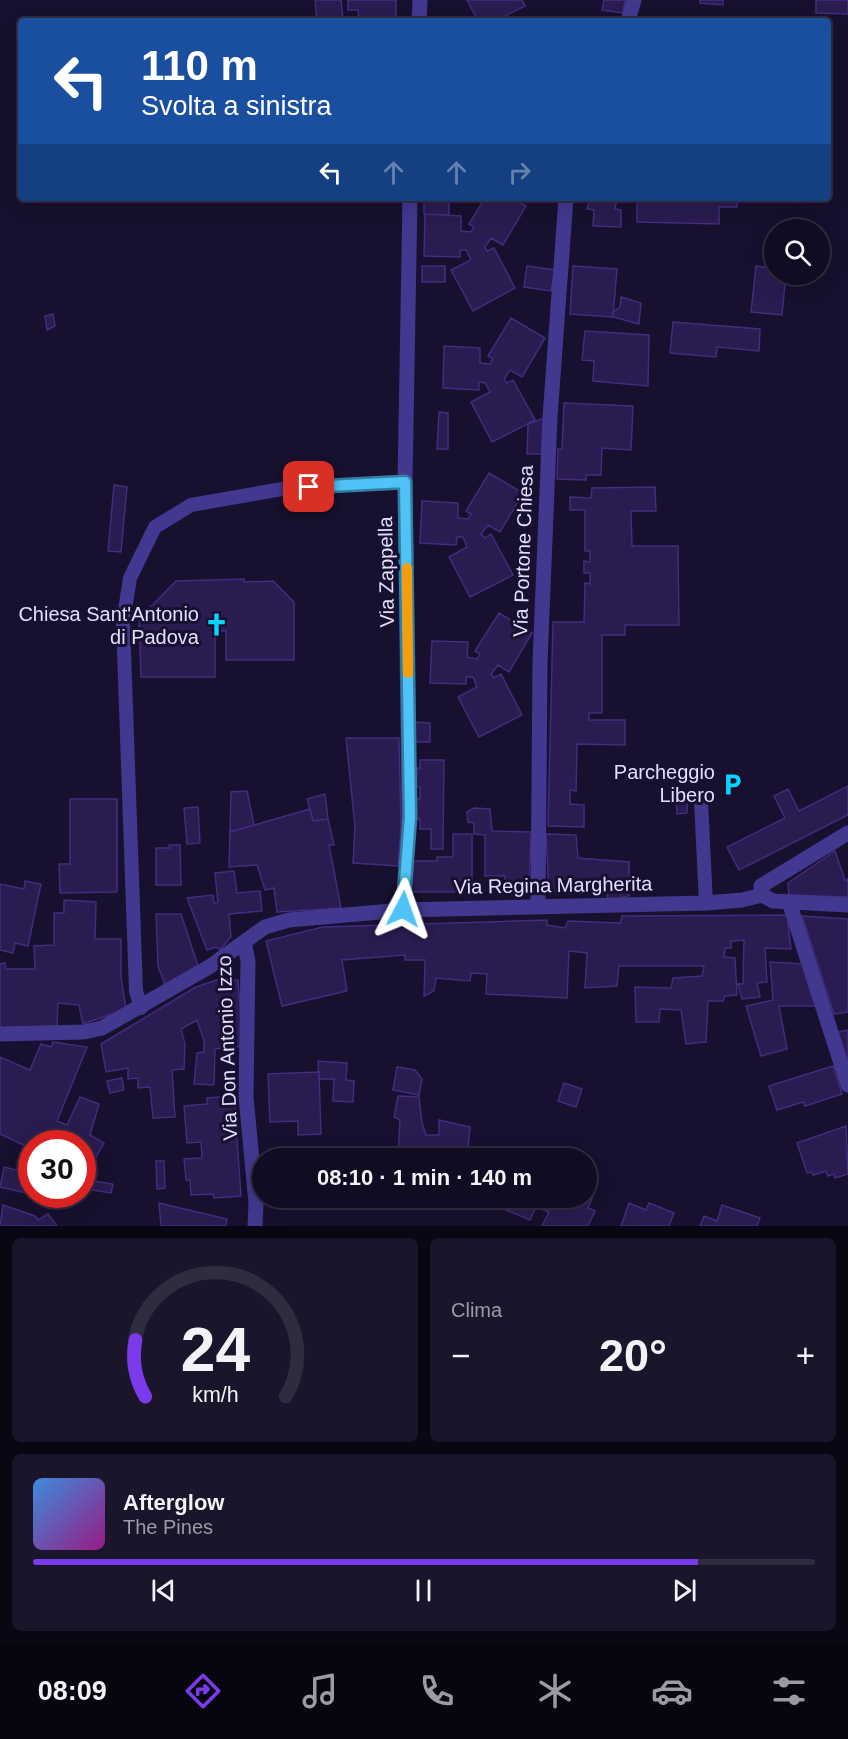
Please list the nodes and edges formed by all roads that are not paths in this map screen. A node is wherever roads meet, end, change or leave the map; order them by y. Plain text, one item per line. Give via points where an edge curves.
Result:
1 (420, 0) edge
2 (634, 0) edge
3 (419, 18) edge
4 (629, 18) edge
5 (410, 201) edge
6 (566, 201) edge
7 (405, 482) junction
8 (701, 801) dead end
9 (848, 833) edge
10 (762, 895) junction
11 (789, 902) junction
12 (706, 903) junction
13 (848, 904) edge
14 (538, 906) junction
15 (403, 909) junction
16 (244, 942) junction
17 (141, 1008) junction
18 (0, 1034) edge
19 (848, 1085) edge
20 (255, 1226) edge

1 - 3 street
2 - 4 street
5 - 7 street, Via Zappella
6 - 14 street, Via Portone Chiesa via 550,417 540,662
7 - 15 street, Via Zappella via 410,817
7 - 17 lane via 288,488 213,501 191,505 155,527 130,578 123,623 136,991
8 - 12 lane
9 - 10 street via 761,886
10 - 11 street, Via Regina Margherita via 773,901
10 - 12 street, Via Regina Margherita
11 - 13 street, Via Regina Margherita
11 - 19 street
12 - 14 street, Via Regina Margherita
14 - 15 street, Via Regina Margherita
15 - 16 street, Via Regina Margherita via 289,920 265,927
16 - 17 street, Via Regina Margherita via 209,968
16 - 20 street, Via Don Antonio Izzo via 248,961 246,1097
17 - 18 street, Via Regina Margherita via 102,1028 84,1032

